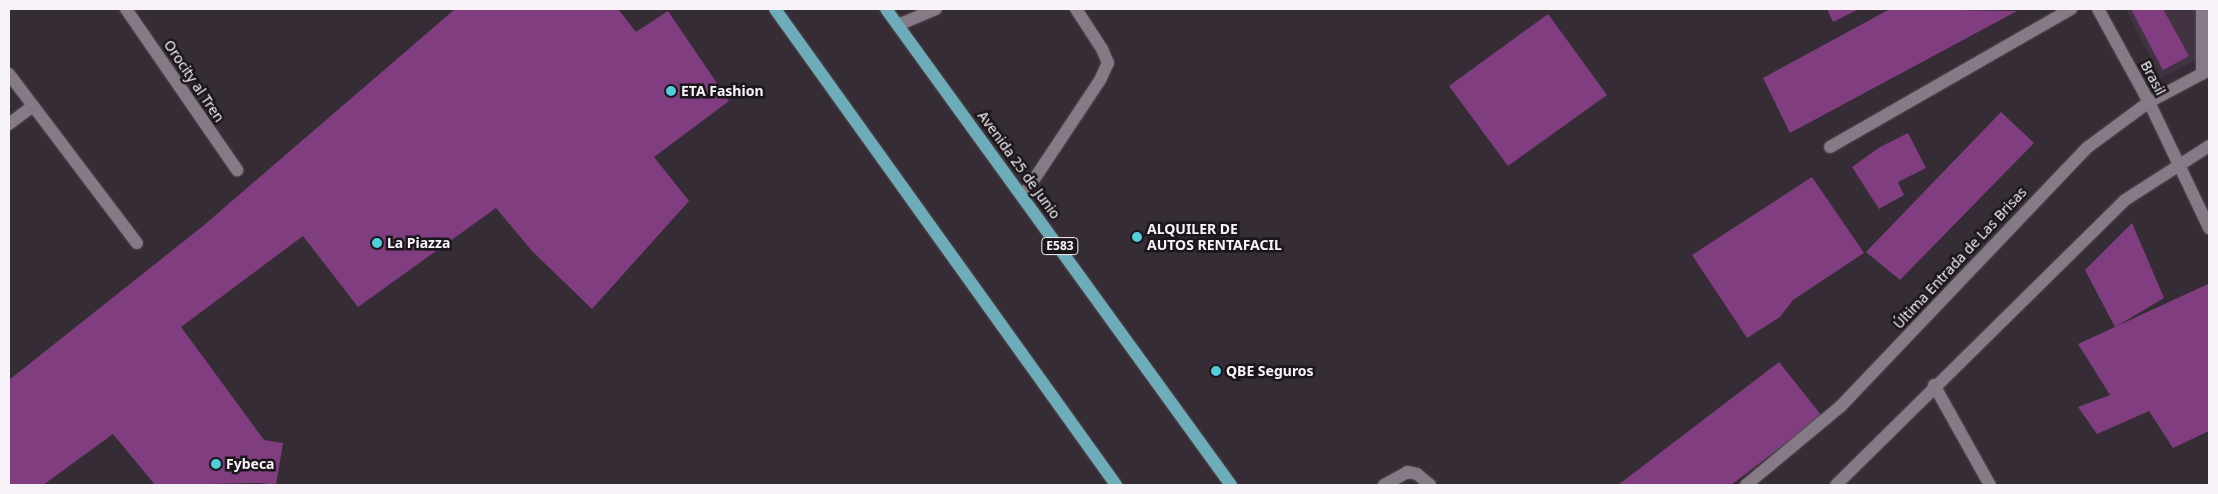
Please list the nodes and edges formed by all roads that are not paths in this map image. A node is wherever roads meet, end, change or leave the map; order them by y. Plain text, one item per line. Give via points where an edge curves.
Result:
1 (126, 9) edge
2 (775, 9) edge
3 (886, 9) edge
4 (936, 9) edge
5 (1076, 9) edge
6 (2071, 9) edge
7 (2098, 9) edge
8 (2202, 9) edge
9 (898, 25) junction
10 (2206, 72) edge
11 (9, 74) edge
12 (2149, 102) junction
13 (33, 106) junction
14 (9, 124) edge
15 (2209, 146) edge
16 (1830, 147) dead end
17 (2178, 164) junction
18 (236, 170) dead end
19 (1023, 196) junction
20 (2209, 228) edge
21 (136, 242) dead end
22 (1934, 385) junction
23 (1116, 485) edge
24 (1231, 485) edge
25 (1384, 485) edge
26 (1430, 485) edge
27 (1746, 485) edge
28 (1836, 485) edge
29 (1990, 485) edge

1 - 18 street, Orocity al Tren
2 - 23 main road
3 - 9 main road, Avenida 25 de Junio / E583
4 - 9 street
5 - 19 street via 1108,63
6 - 16 street
7 - 12 street, Brasil
8 - 10 street
9 - 19 main road, Avenida 25 de Junio / E583
10 - 12 street, Última Entrada de Las Brisas
11 - 13 street
12 - 17 street, Brasil
12 - 27 street, Última Entrada de Las Brisas via 2088,147 1840,407
13 - 14 street
13 - 21 street
15 - 17 street
17 - 20 street, Brasil
17 - 22 street via 2125,200
19 - 24 main road, Avenida 25 de Junio / E583
22 - 28 street
22 - 29 street
25 - 26 street via 1407,472 1417,474

